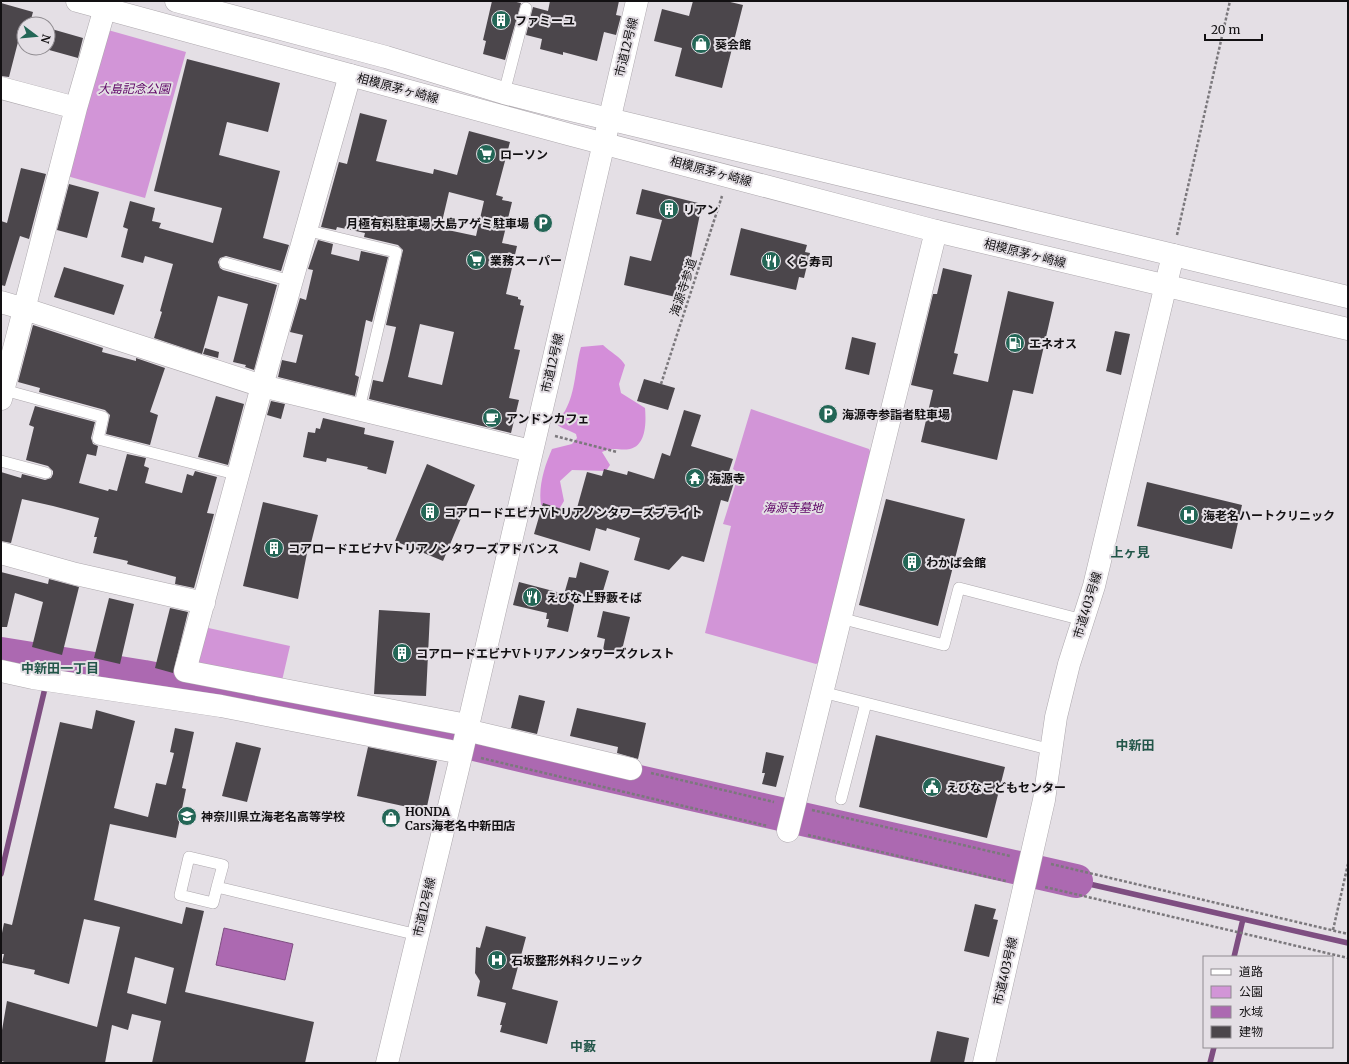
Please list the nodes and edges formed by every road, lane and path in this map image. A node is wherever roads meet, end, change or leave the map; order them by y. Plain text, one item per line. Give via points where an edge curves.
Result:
1 (77, 1) edge
2 (176, 1) edge
3 (637, 1) edge
4 (1230, 1) edge
5 (106, 5) edge
6 (526, 8) dead end
7 (350, 75) junction
8 (1, 88) edge
9 (504, 93) junction
10 (76, 108) junction
11 (608, 119) junction
12 (603, 142) junction
13 (722, 196) dead end
14 (305, 230) junction
15 (936, 231) junction
16 (1173, 255) junction
17 (226, 262) dead end
18 (291, 281) junction
19 (1166, 286) junction
20 (1348, 297) edge
21 (1, 302) edge
22 (25, 308) junction
23 (1348, 329) edge
24 (661, 384) dead end
25 (262, 386) junction
26 (2, 394) edge
27 (358, 409) junction
28 (554, 436) dead end
29 (531, 451) junction
30 (617, 452) dead end
31 (1, 461) edge
32 (46, 473) dead end
33 (239, 475) junction
34 (1, 553) edge
35 (204, 603) junction
36 (840, 618) junction
37 (1083, 620) junction
38 (1, 672) edge
39 (822, 692) junction
40 (866, 703) junction
41 (464, 738) junction
42 (1052, 750) junction
43 (631, 769) joint
44 (841, 799) dead end
45 (791, 818) junction
46 (1348, 864) edge
47 (1029, 872) junction
48 (217, 887) junction
49 (1333, 930) junction
50 (1348, 934) edge
51 (418, 935) junction
52 (1348, 958) edge
53 (387, 1063) edge
54 (984, 1063) edge

1 - 5 street, 相模原茅ヶ崎線
2 - 9 street, 相模原茅ヶ崎線 via 386,57
3 - 11 street, 市道12号線
4 - 16 path
5 - 7 street, 相模原茅ヶ崎線
5 - 10 street
6 - 9 lane
7 - 12 street, 相模原茅ヶ崎線
7 - 14 street
8 - 10 street
9 - 11 street, 相模原茅ヶ崎線
10 - 22 street
11 - 12 street, 市道12号線
11 - 16 street, 相模原茅ヶ崎線
12 - 15 street, 相模原茅ヶ崎線
12 - 29 street, 市道12号線
13 - 24 path, 海源寺参道
14 - 18 street
14 - 27 lane via 396,252
15 - 19 street, 相模原茅ヶ崎線
15 - 36 street
16 - 19 street, 市道403号線
16 - 20 street, 相模原茅ヶ崎線
17 - 18 lane
18 - 25 street
19 - 23 street, 相模原茅ヶ崎線
19 - 37 street, 市道403号線 via 1094,586
21 - 22 street
22 - 25 street
22 - 26 street
25 - 27 street
25 - 33 street
26 - 33 lane via 103,417 98,439
27 - 29 street
28 - 30 path
29 - 41 street, 市道12号線
31 - 32 lane
33 - 35 street
34 - 35 street via 76,574
35 - 41 street via 185,671
36 - 37 lane via 944,645 958,588
36 - 39 street
37 - 42 street, 市道403号線 via 1056,717
38 - 41 street via 221,706
39 - 40 lane
39 - 45 street
40 - 42 lane
40 - 44 lane
41 - 43 street
41 - 45 path
41 - 51 street, 市道12号線
42 - 47 street, 市道403号線
43 - 45 path
45 - 47 path
45 - 47 path
46 - 49 path
47 - 49 path
47 - 52 path via 1233,932
47 - 54 street, 市道403号線
48 - 48 lane via 222,865 189,857 180,895 213,903
48 - 51 lane
49 - 50 path
51 - 53 street, 市道12号線

